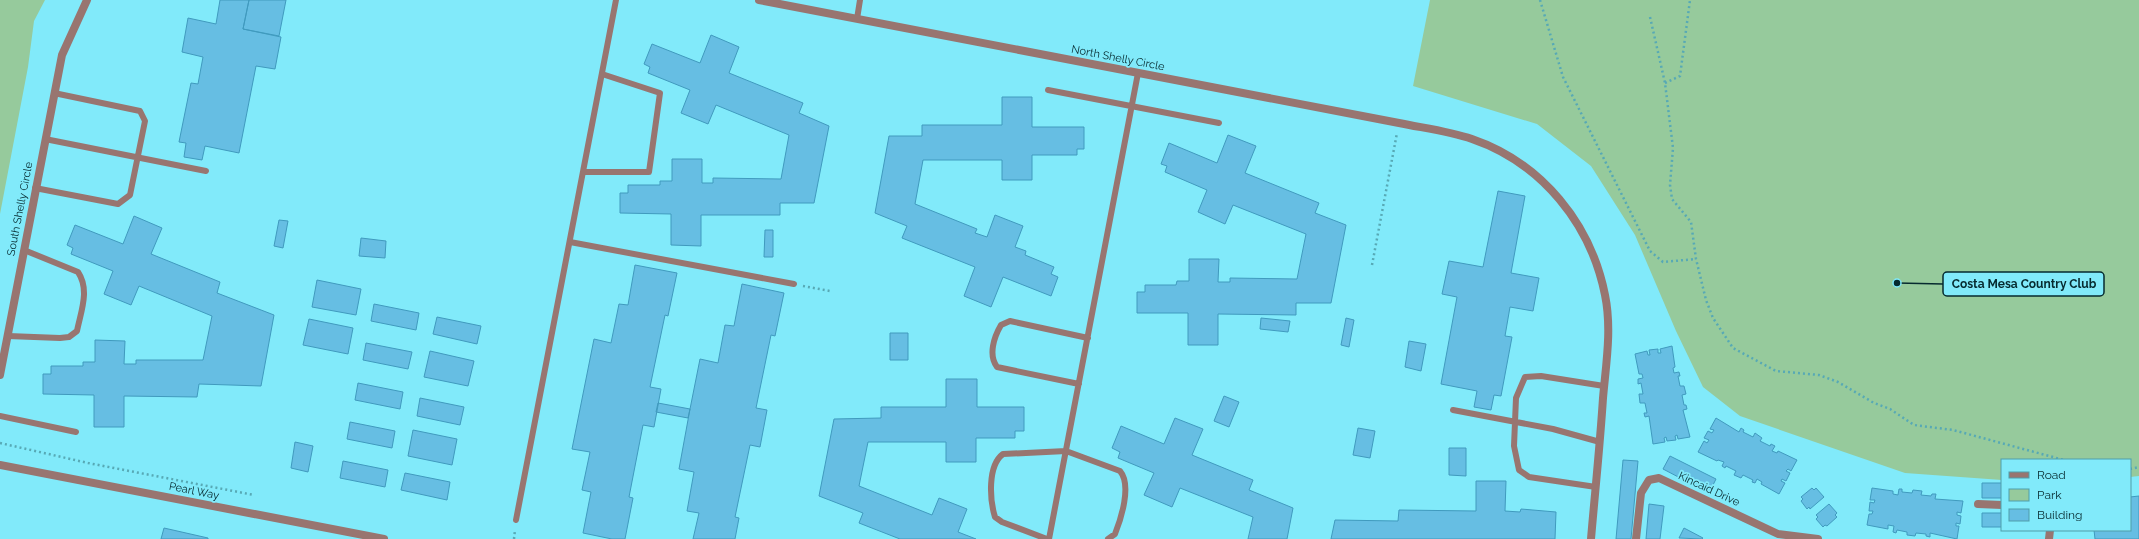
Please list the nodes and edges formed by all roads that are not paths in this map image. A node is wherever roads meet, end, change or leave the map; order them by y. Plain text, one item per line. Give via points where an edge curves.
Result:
1 (87, 0) edge
2 (616, 0) edge
3 (759, 0) edge
4 (860, 0) edge
5 (857, 19) junction
6 (1138, 73) junction
7 (602, 74) junction
8 (1048, 90) dead end
9 (54, 93) junction
10 (1132, 107) junction
11 (1219, 123) dead end
12 (45, 139) junction
13 (138, 158) junction
14 (206, 172) dead end
15 (583, 172) junction
16 (35, 188) junction
17 (570, 242) junction
18 (24, 250) junction
19 (794, 284) road end
20 (8, 336) junction
21 (1088, 338) junction
22 (0, 375) edge
23 (1079, 384) junction
24 (1604, 386) junction
25 (1453, 410) dead end
26 (0, 416) edge
27 (1515, 421) junction
28 (76, 432) dead end
29 (1600, 442) junction
30 (1066, 451) junction
31 (0, 465) edge
32 (1596, 487) junction
33 (1978, 504) dead end
34 (2001, 505) edge
35 (516, 520) dead end
36 (1796, 538) edge
37 (384, 539) edge
38 (1048, 539) edge
39 (1108, 539) edge
40 (1591, 539) edge
41 (1636, 539) edge
42 (1818, 539) edge

1 - 9 street via 62,55
2 - 7 lane
3 - 5 street, North Shelly Circle
4 - 5 lane
5 - 6 street, North Shelly Circle
6 - 10 lane
6 - 24 street, North Shelly Circle via 1399,123 1473,140 1506,155 1539,178 1570,211 1587,240 1605,296 1608,327
7 - 15 lane
7 - 15 lane via 660,93 649,172
8 - 10 lane
9 - 12 street, South Shelly Circle
9 - 13 lane via 140,111 145,121
10 - 11 lane
10 - 21 lane
12 - 13 lane
12 - 16 street, South Shelly Circle
13 - 14 lane
13 - 16 lane via 130,195 118,204
15 - 17 lane
16 - 18 street, South Shelly Circle
17 - 19 lane
17 - 35 lane
18 - 20 street, South Shelly Circle
18 - 20 lane via 78,272 84,280 85,292 77,331 69,337
20 - 22 street, South Shelly Circle
21 - 23 lane
21 - 23 lane via 1010,321 1001,325 992,348 997,367
23 - 30 lane
24 - 27 lane via 1541,376 1525,377 1516,398
24 - 29 street, North Shelly Circle
25 - 27 lane
26 - 28 lane
27 - 29 lane
27 - 32 lane via 1514,446 1519,470 1529,477
29 - 32 street, North Shelly Circle
30 - 38 lane
30 - 38 lane via 1003,454 999,457 993,474 990,501 995,517
30 - 39 lane via 1120,471 1122,474 1125,500 1115,534
31 - 37 street, Pearl Way
32 - 40 street, North Shelly Circle
33 - 34 street
36 - 41 street, Kincaid Drive via 1778,534 1659,478 1649,480 1641,492
36 - 42 street, Kincaid Drive

